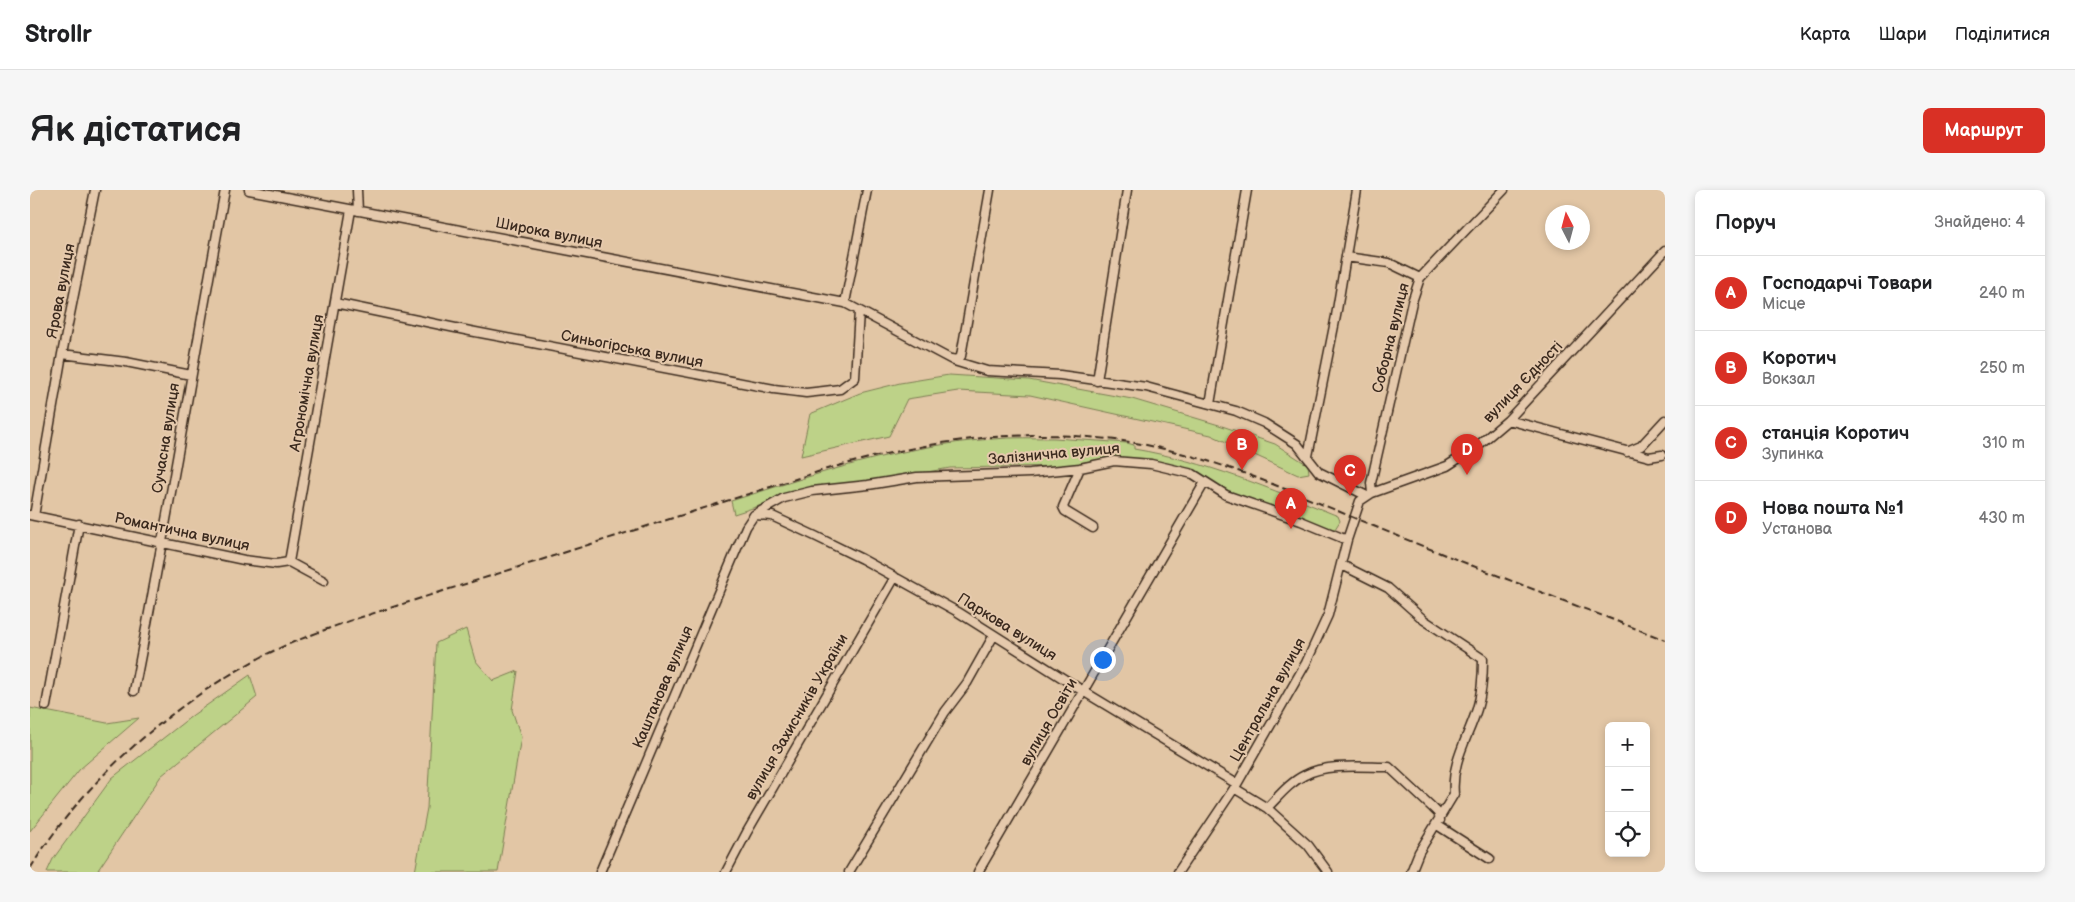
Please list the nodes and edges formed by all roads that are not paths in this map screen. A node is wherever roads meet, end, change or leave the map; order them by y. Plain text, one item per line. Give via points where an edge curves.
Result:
1 (95, 190) edge
2 (225, 190) edge
3 (249, 190) edge
4 (357, 190) edge
5 (866, 190) edge
6 (990, 190) edge
7 (1127, 190) edge
8 (1247, 190) edge
9 (1357, 190) edge
10 (1504, 190) edge
11 (355, 210) junction
12 (1665, 251) edge
13 (1346, 257) junction
14 (1420, 278) junction
15 (335, 303) junction
16 (844, 303) junction
17 (860, 311) junction
18 (62, 354) junction
19 (950, 360) junction
20 (191, 375) junction
21 (1097, 381) junction
22 (1210, 404) junction
23 (1508, 420) junction
24 (1665, 420) edge
25 (1626, 452) junction
26 (1308, 456) junction
27 (1662, 456) dead end
28 (1080, 468) junction
29 (1205, 482) junction
30 (1370, 495) junction
31 (32, 515) edge
32 (754, 515) junction
33 (79, 524) junction
34 (1093, 528) dead end
35 (1347, 540) junction
36 (163, 542) junction
37 (289, 562) junction
38 (1342, 565) junction
39 (894, 577) junction
40 (324, 581) dead end
41 (994, 635) junction
42 (134, 691) dead end
43 (1083, 691) junction
44 (46, 706) dead end
45 (1235, 786) junction
46 (1268, 808) junction
47 (1438, 822) junction
48 (1490, 859) dead end
49 (602, 871) edge
50 (726, 872) edge
51 (849, 872) edge
52 (978, 872) edge
53 (1178, 872) edge
54 (1328, 872) edge
55 (1411, 872) edge

1 - 18 street, Ярова вулиця
2 - 20 street, Сучасна вулиця
3 - 11 street, Широка вулиця
4 - 11 street, Агрономічна вулиця
5 - 16 street
6 - 19 street via 961,356 958,360
7 - 21 street
8 - 22 street
9 - 13 street
10 - 14 street, Соборна вулиця
11 - 15 street, Агрономічна вулиця
11 - 16 street, Широка вулиця
12 - 23 street, вулиця Єдності
13 - 14 street via 1389,263
13 - 26 street
14 - 30 street, Соборна вулиця
15 - 17 street, Синьогірська вулиця via 652,367 806,393 840,388 855,378
15 - 37 street, Агрономічна вулиця
16 - 17 street, Широка вулиця
17 - 19 street, Широка вулиця
18 - 20 street
18 - 31 street, Ярова вулиця
19 - 21 street, Широка вулиця via 986,371 1060,375
20 - 36 street, Сучасна вулиця
21 - 22 street, Широка вулиця via 1146,387
22 - 26 street, Широка вулиця via 1264,423 1297,444
23 - 25 street
23 - 30 street, вулиця Єдності via 1447,466
24 - 25 street via 1641,446
25 - 27 street via 1649,458
26 - 30 street, Широка вулиця via 1319,472
28 - 29 street, Залізнична вулиця via 1114,461 1133,462 1185,472
28 - 32 street, Залізнична вулиця via 917,477 812,491 784,498
28 - 34 street via 1064,510
29 - 35 street, Залізнична вулиця via 1226,495
29 - 43 street, вулиця Освіти
30 - 35 street, Центральна вулиця via 1360,502
31 - 33 street, Романтична вулиця
32 - 39 street, Паркова вулиця via 772,516
32 - 49 street, Каштанова вулиця via 746,526
33 - 36 street, Романтична вулиця
33 - 44 street
35 - 38 street, Центральна вулиця
36 - 37 street, Романтична вулиця via 244,560 276,564
36 - 42 street, Сучасна вулиця
37 - 40 street, Романтична вулиця
38 - 45 street, Центральна вулиця via 1328,615 1306,663
38 - 47 street via 1388,588 1424,620 1483,659 1477,709 1456,764 1454,794
39 - 41 street, Паркова вулиця
39 - 50 street, вулиця Захисників України
41 - 43 street, Паркова вулиця
41 - 51 street via 967,684 945,712
43 - 45 street, Паркова вулиця
43 - 52 street, вулиця Освіти
45 - 46 street, Паркова вулиця
45 - 53 street, Центральна вулиця
46 - 47 street via 1295,781 1313,771 1389,767 1433,808 1438,814
46 - 54 street, Паркова вулиця via 1308,845
47 - 48 street
47 - 55 street

